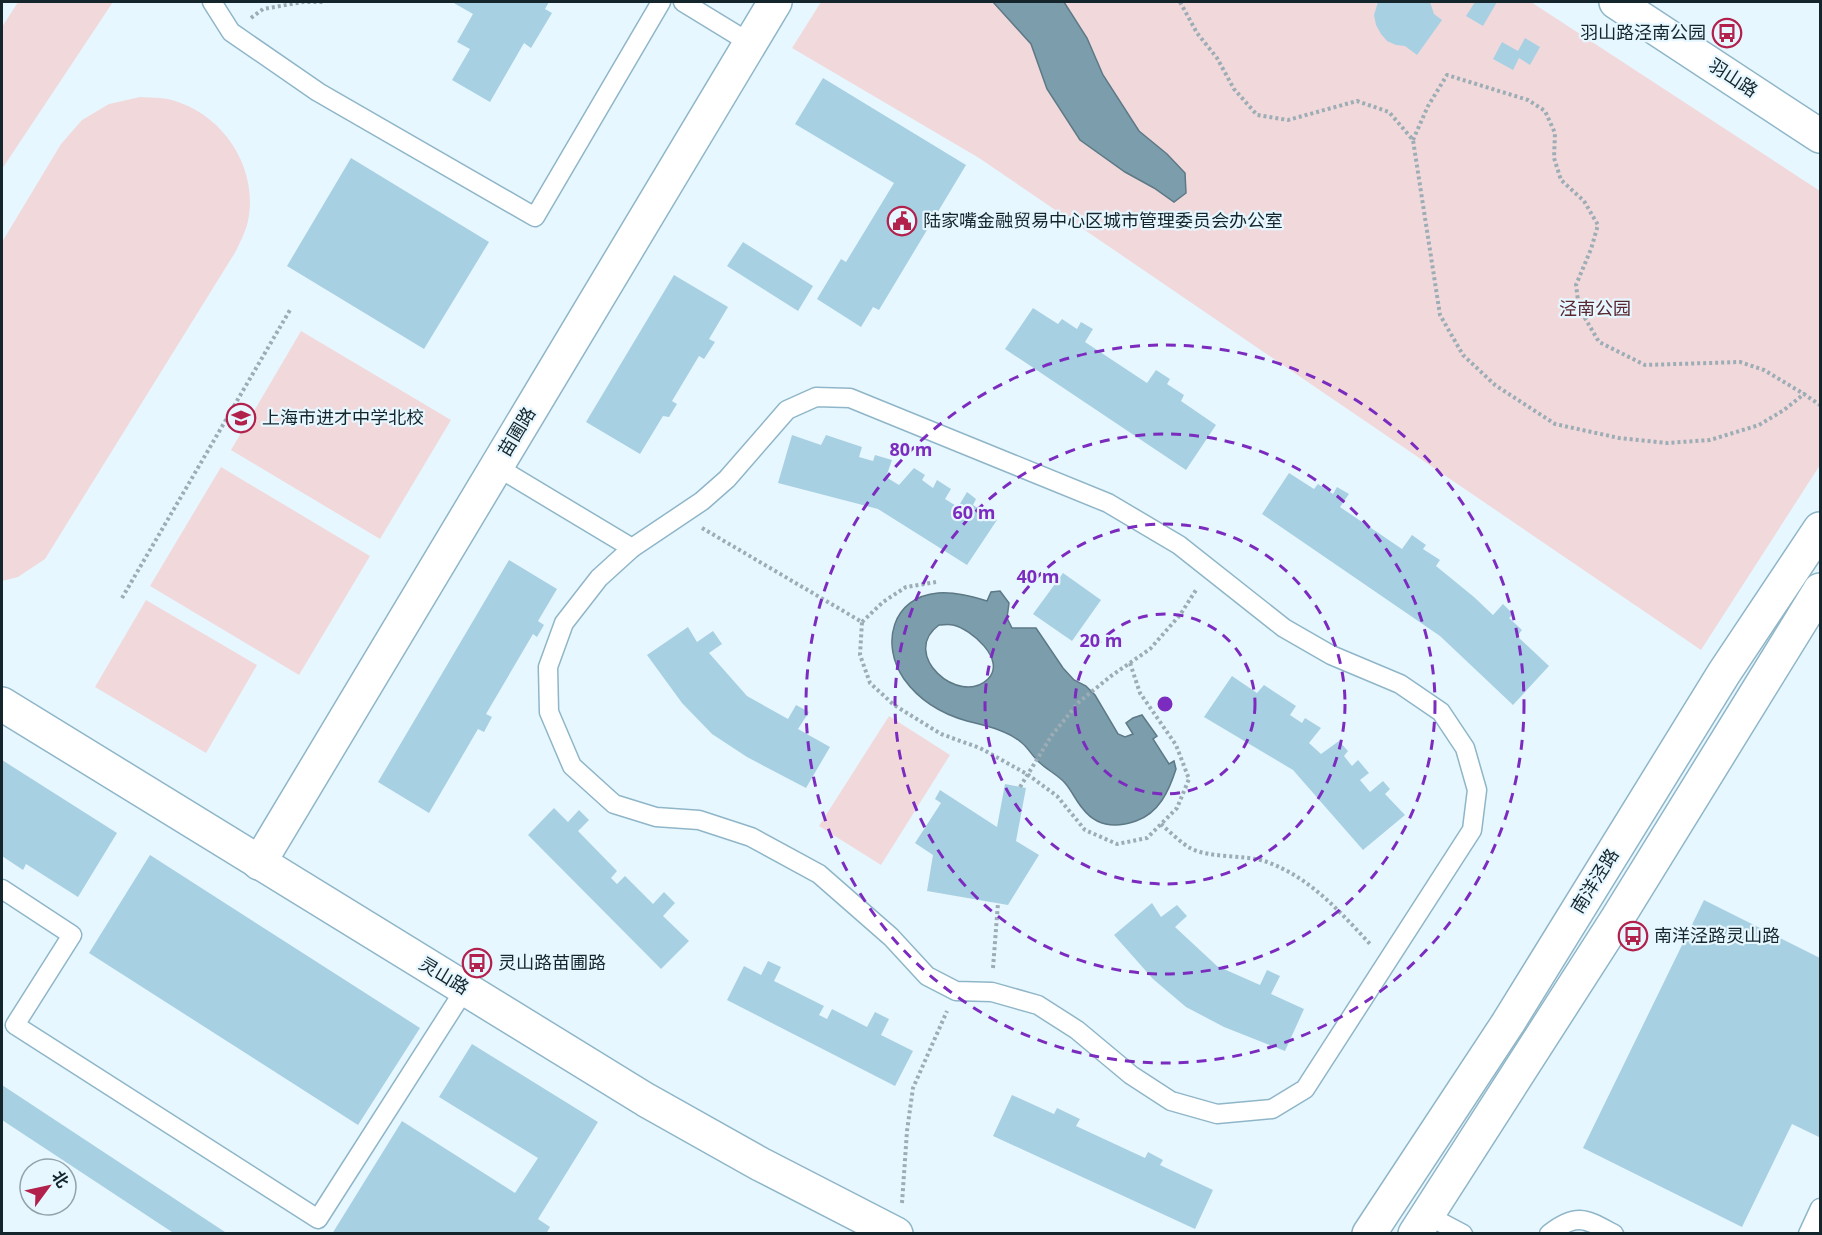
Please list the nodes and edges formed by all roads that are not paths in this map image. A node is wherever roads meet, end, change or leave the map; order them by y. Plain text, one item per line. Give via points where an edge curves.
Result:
1 (212, 2) edge
2 (661, 2) edge
3 (683, 2) edge
4 (775, 2) edge
5 (1616, 2) edge
6 (750, 43) junction
7 (1821, 135) edge
8 (497, 466) junction
9 (1821, 529) edge
10 (632, 548) junction
11 (1821, 590) edge
12 (2, 704) edge
13 (259, 863) junction
14 (2, 889) edge
15 (465, 989) junction
16 (1821, 1208) edge
17 (899, 1222) edge
18 (1421, 1224) edge
19 (1369, 1233) edge
20 (1462, 1233) edge
21 (1549, 1233) edge
22 (1614, 1233) edge
23 (1808, 1233) edge

1 - 2 lane via 231,32 318,92 535,218
3 - 6 lane
4 - 6 street, 苗圃路
5 - 7 street, 羽山路
6 - 8 street, 苗圃路
8 - 10 lane
8 - 13 street, 苗圃路
9 - 19 street, 南洋泾路 via 1724,673 1508,1023
10 - 10 lane via 702,501 787,410 816,397 850,398 1108,503 1179,545 1284,628 1331,655 1400,684 1441,712 1465,748 1477,790 1472,830 1305,1089 1272,1109 1217,1114 1171,1101 1038,1005 992,992 956,991 927,976 891,937 819,874 751,837 699,820 656,817 614,804 573,766 549,712 548,667 564,623 599,578
11 - 18 street via 1617,919
12 - 13 street, 灵山路
13 - 15 street, 灵山路
14 - 15 lane via 72,935 15,1025 318,1219
15 - 17 street, 灵山路 via 646,1100 760,1164
16 - 23 lane
18 - 20 lane
21 - 22 lane via 1562,1223 1585,1219

